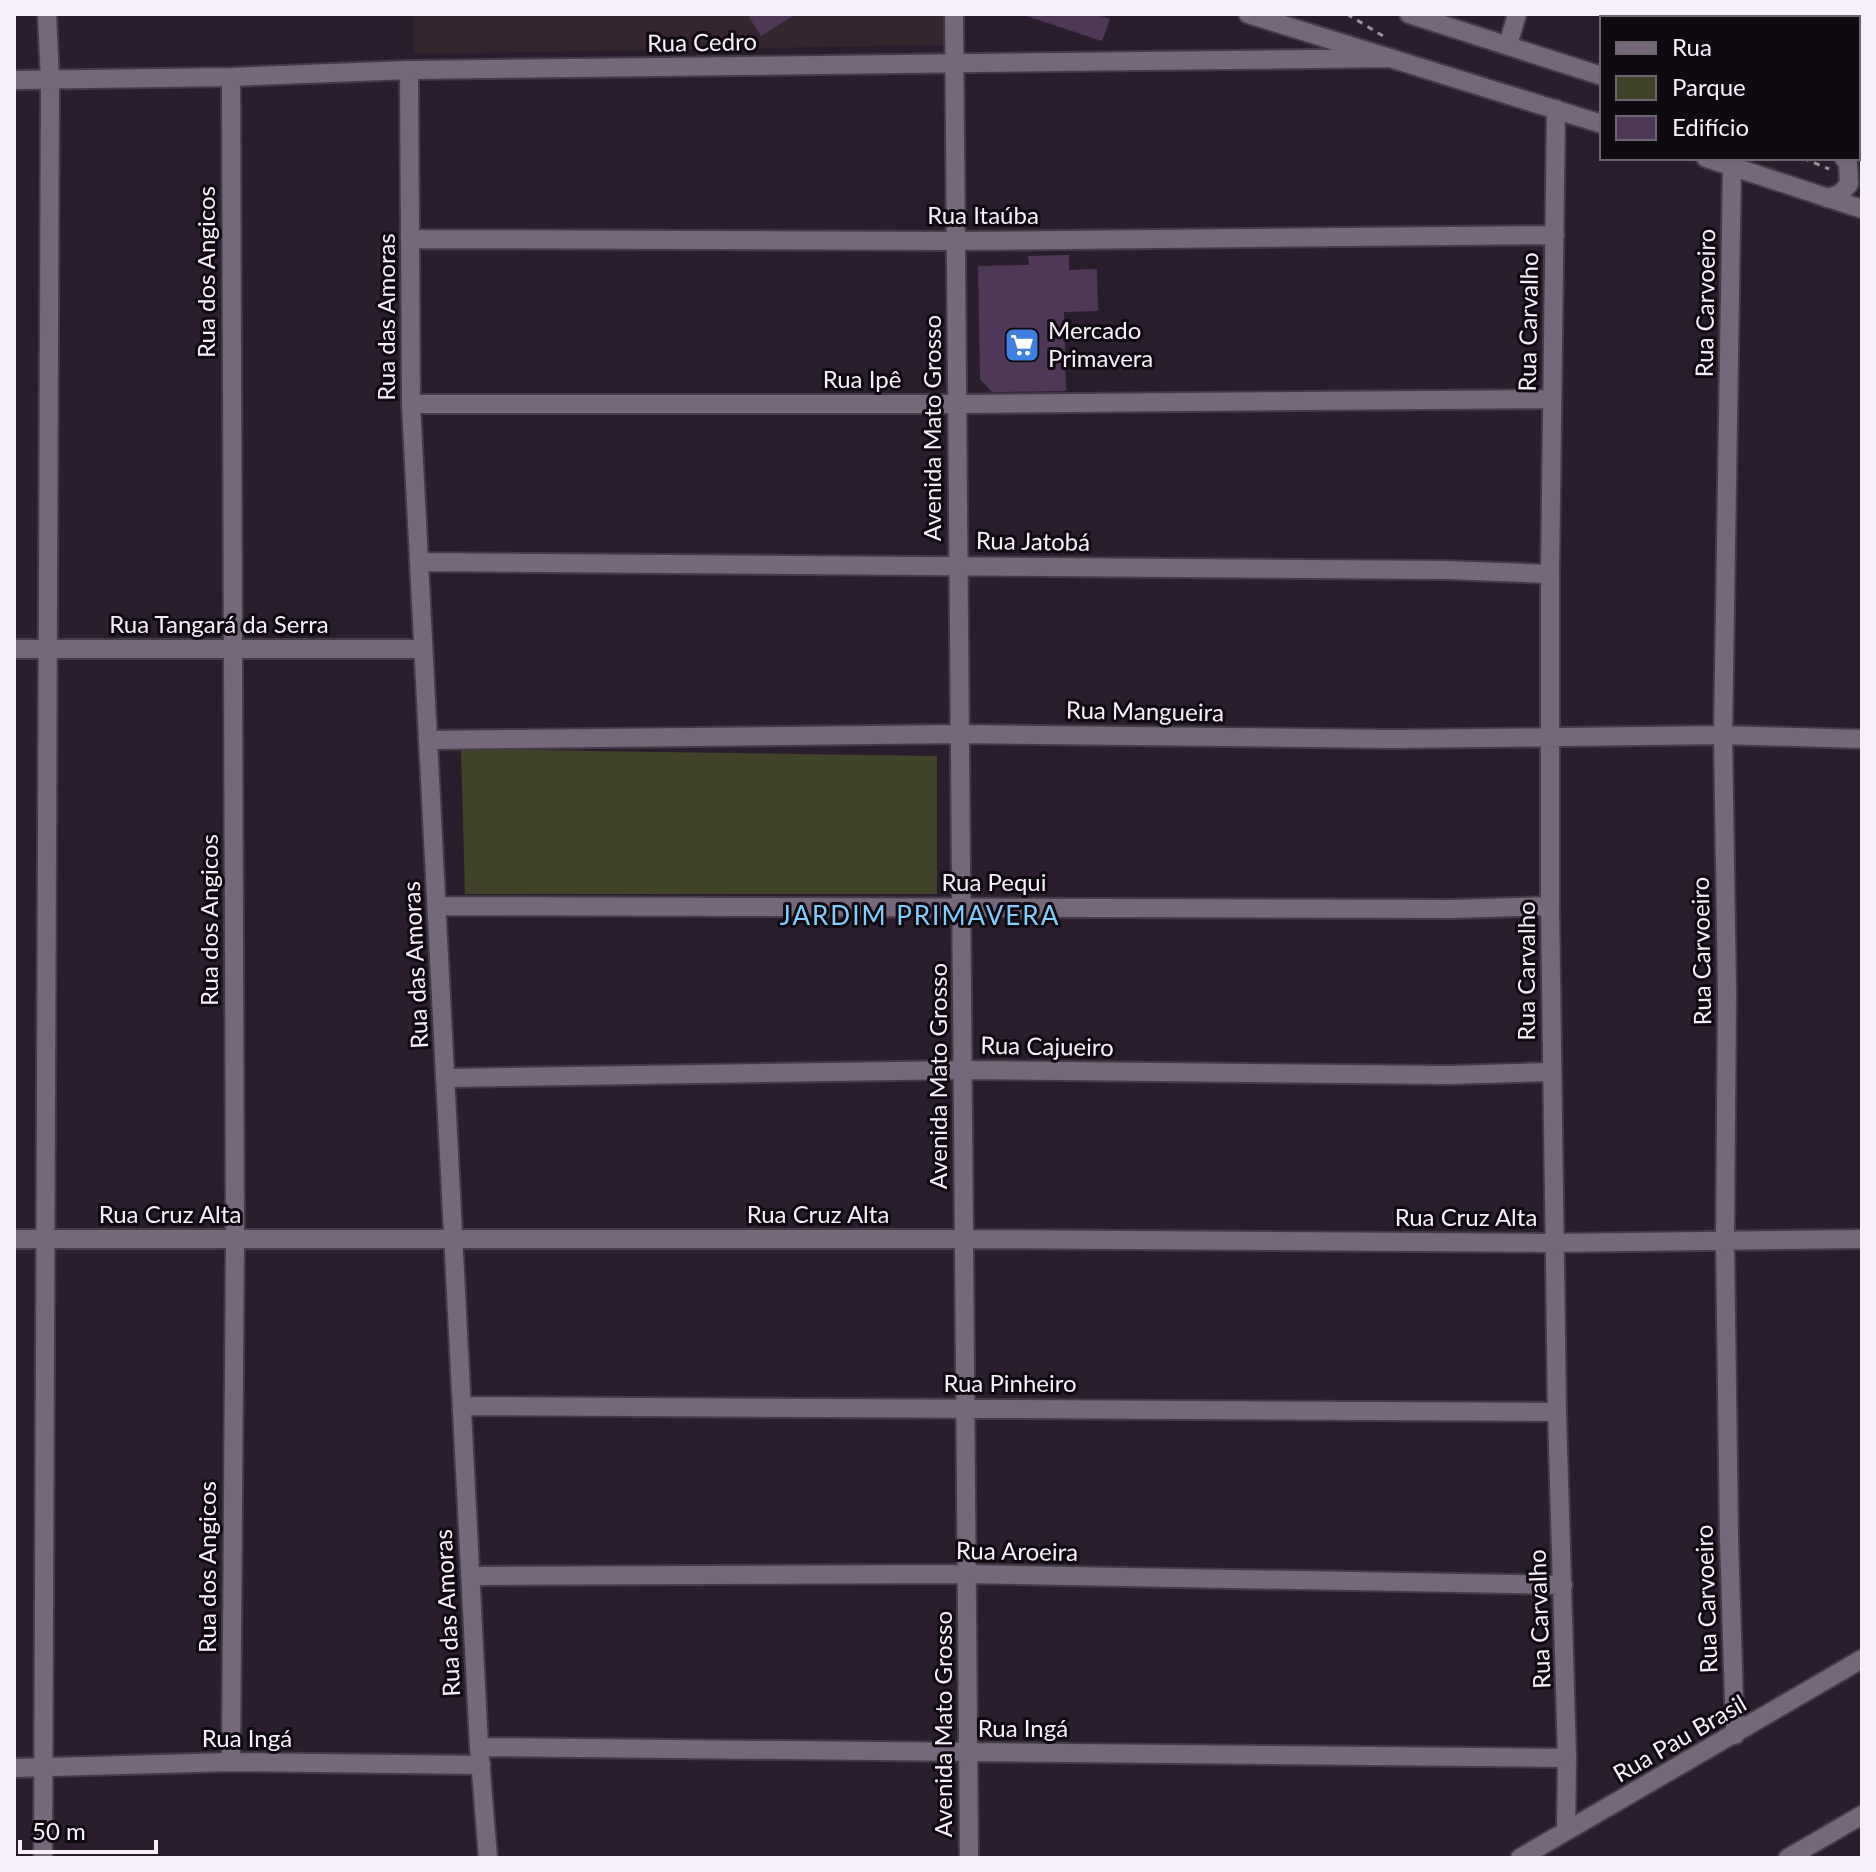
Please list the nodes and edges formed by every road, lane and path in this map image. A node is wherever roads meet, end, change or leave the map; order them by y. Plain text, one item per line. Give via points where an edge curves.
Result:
1 (47, 14) edge
2 (954, 14) edge
3 (1248, 14) edge
4 (1409, 14) edge
5 (1517, 14) edge
6 (1508, 45) junction
7 (1391, 58) junction
8 (954, 65) junction
9 (409, 70) junction
10 (1600, 75) edge
11 (231, 77) junction
12 (14, 80) edge
13 (50, 80) junction
14 (1556, 109) junction
15 (1600, 123) edge
16 (1712, 160) edge
17 (1845, 160) edge
18 (1732, 167) junction
19 (1827, 198) junction
20 (1862, 209) edge
21 (1555, 235) junction
22 (411, 239) junction
23 (956, 241) junction
24 (1552, 399) junction
25 (411, 404) junction
26 (957, 404) junction
27 (419, 562) junction
28 (958, 565) junction
29 (1550, 574) junction
30 (14, 649) edge
31 (49, 649) junction
32 (232, 649) junction
33 (423, 649) junction
34 (960, 734) junction
35 (1723, 735) junction
36 (1550, 738) junction
37 (1862, 739) edge
38 (428, 740) junction
39 (437, 906) junction
40 (1550, 906) junction
41 (961, 908) junction
42 (962, 1070) junction
43 (1551, 1072) junction
44 (445, 1078) junction
45 (14, 1239) edge
46 (46, 1239) junction
47 (235, 1239) junction
48 (453, 1239) junction
49 (964, 1239) junction
50 (1862, 1239) edge
51 (1725, 1241) junction
52 (1555, 1243) junction
53 (462, 1406) junction
54 (965, 1407) junction
55 (1557, 1412) junction
56 (967, 1574) junction
57 (470, 1576) junction
58 (1563, 1585) junction
59 (1862, 1659) edge
60 (1735, 1735) junction
61 (968, 1753) junction
62 (480, 1756) junction
63 (1567, 1758) junction
64 (231, 1762) junction
65 (14, 1768) edge
66 (42, 1768) junction
67 (1862, 1815) edge
68 (1566, 1831) junction
69 (969, 1854) edge
70 (43, 1858) edge
71 (488, 1858) edge
72 (1520, 1858) edge
73 (1788, 1858) edge

1 - 13 street
2 - 8 street, Avenida Mato Grosso
3 - 7 street
4 - 6 street
5 - 6 street
6 - 10 street
7 - 8 street, Rua Cedro
7 - 14 street
8 - 9 street, Rua Cedro
8 - 23 street, Avenida Mato Grosso
9 - 11 street, Rua Cedro
9 - 22 street, Rua das Amoras
11 - 13 street, Rua Cedro
11 - 32 street, Rua dos Angicos
12 - 13 street, Rua Cedro
13 - 31 street
14 - 15 street
14 - 21 street, Rua Carvalho
16 - 18 street
17 - 19 street via 1849,184
18 - 19 street
18 - 35 street, Rua Carvoeiro
19 - 20 street
21 - 23 street, Rua Itaúba
21 - 24 street, Rua Carvalho
22 - 23 street, Rua Itaúba
22 - 25 street, Rua das Amoras
23 - 26 street, Avenida Mato Grosso
24 - 26 street, Rua Ipê
24 - 29 street, Rua Carvalho
25 - 26 street, Rua Ipê
25 - 27 street, Rua das Amoras
26 - 28 street, Avenida Mato Grosso
27 - 28 street, Rua Jatobá
27 - 33 street, Rua das Amoras
28 - 29 street, Rua Jatobá
28 - 34 street, Avenida Mato Grosso
29 - 36 street, Rua Carvalho
30 - 31 street, Rua Tangará da Serra
31 - 32 street, Rua Tangará da Serra
31 - 46 street
32 - 33 street, Rua Tangará da Serra
32 - 47 street, Rua dos Angicos
33 - 38 street, Rua das Amoras
34 - 36 street, Rua Mangueira
34 - 38 street, Rua Mangueira
34 - 41 street, Avenida Mato Grosso
35 - 36 street, Rua Mangueira
35 - 37 street, Rua Mangueira
35 - 51 street, Rua Carvoeiro
36 - 40 street, Rua Carvalho
38 - 39 street, Rua das Amoras
39 - 41 street, Rua Pequi
39 - 44 street, Rua das Amoras
40 - 41 street, Rua Pequi
40 - 43 street, Rua Carvalho
41 - 42 street, Avenida Mato Grosso
42 - 43 street, Rua Cajueiro
42 - 44 street, Rua Cajueiro
42 - 49 street, Avenida Mato Grosso
43 - 52 street, Rua Carvalho
44 - 48 street, Rua das Amoras
45 - 46 street, Rua Cruz Alta
46 - 47 street, Rua Cruz Alta
46 - 66 street
47 - 48 street, Rua Cruz Alta
47 - 64 street, Rua dos Angicos
48 - 49 street, Rua Cruz Alta
48 - 53 street, Rua das Amoras
49 - 52 street, Rua Cruz Alta
49 - 54 street, Avenida Mato Grosso
50 - 51 street, Rua Cruz Alta
51 - 52 street, Rua Cruz Alta
51 - 60 street, Rua Carvoeiro
52 - 55 street, Rua Carvalho
53 - 54 street, Rua Pinheiro
53 - 57 street, Rua das Amoras
54 - 55 street, Rua Pinheiro
54 - 56 street, Avenida Mato Grosso
55 - 58 street, Rua Carvalho
56 - 57 street, Rua Aroeira
56 - 58 street, Rua Aroeira
56 - 61 street, Avenida Mato Grosso
57 - 62 street, Rua das Amoras
58 - 63 street, Rua Carvalho
59 - 60 street, Rua Pau Brasil
60 - 68 street, Rua Pau Brasil
61 - 62 street, Rua Ingá
61 - 63 street, Rua Ingá
61 - 69 street, Avenida Mato Grosso
62 - 64 street, Rua Ingá
62 - 71 street, Rua das Amoras
63 - 68 street, Rua Carvalho
64 - 66 street, Rua Ingá
65 - 66 street, Rua Ingá
66 - 70 street
67 - 73 street
68 - 72 street, Rua Pau Brasil

